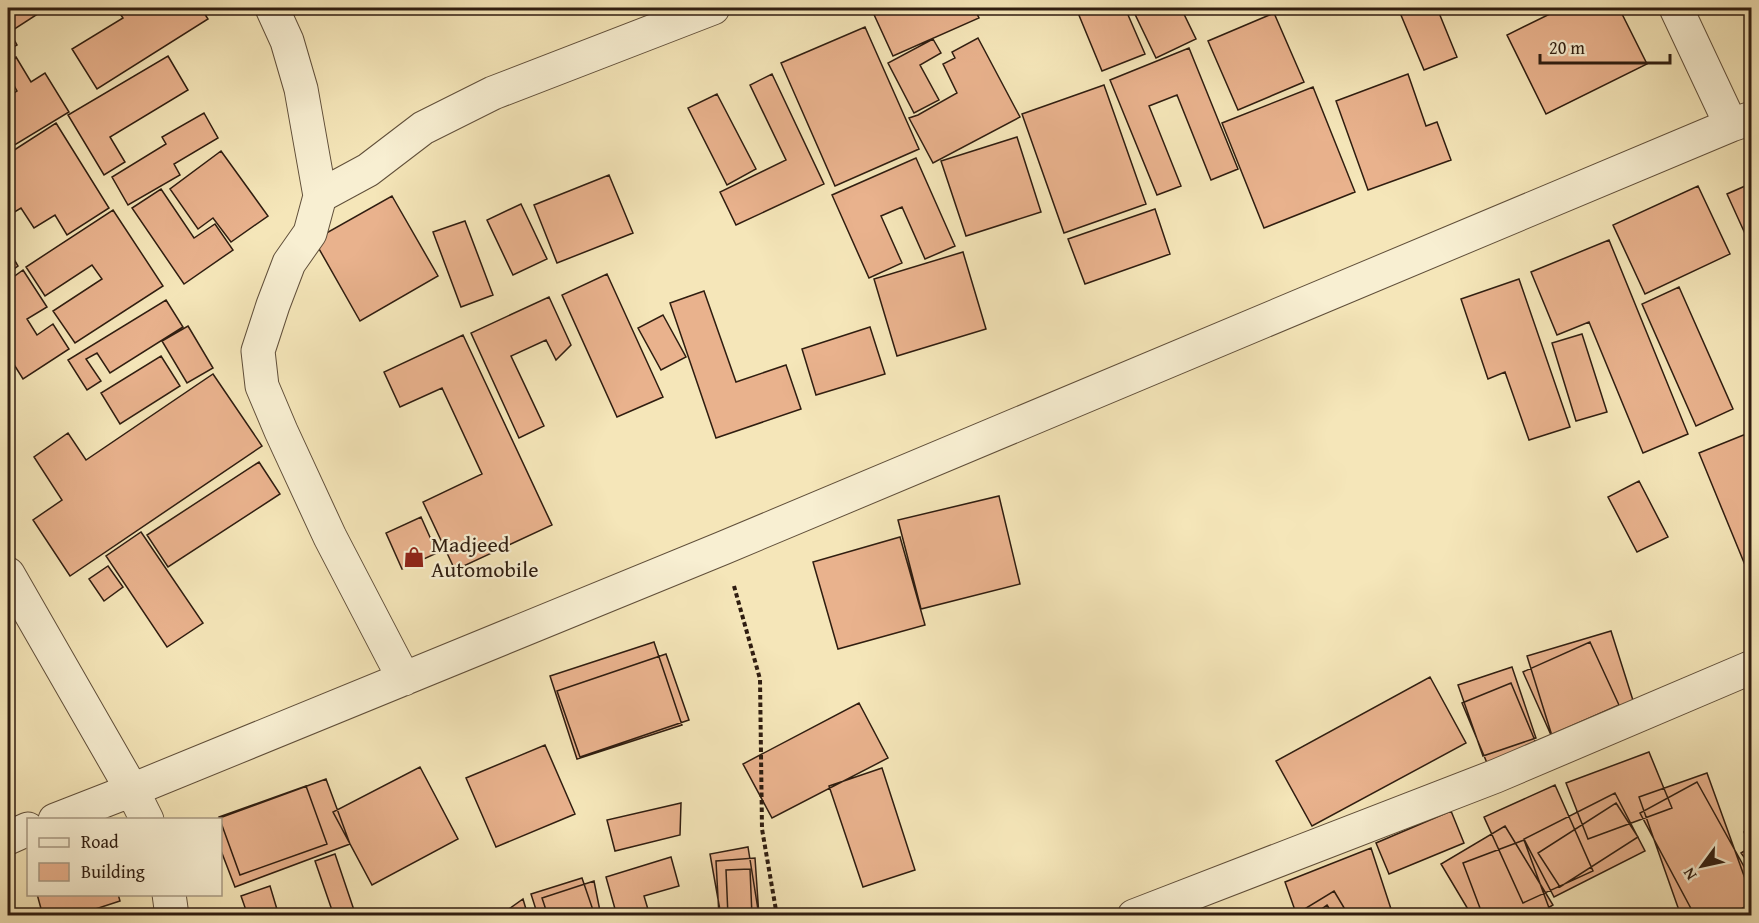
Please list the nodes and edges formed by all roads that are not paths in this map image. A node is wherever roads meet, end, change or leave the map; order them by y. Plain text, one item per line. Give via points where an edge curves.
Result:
1 (272, 8) edge
2 (713, 8) edge
3 (1676, 8) edge
4 (1741, 121) edge
5 (320, 196) junction
6 (8, 574) edge
7 (1752, 666) edge
8 (404, 679) junction
9 (132, 790) junction
10 (57, 818) edge
11 (146, 818) edge
12 (27, 830) edge
13 (8, 837) edge
14 (169, 896) edge
15 (172, 915) edge
16 (1134, 915) edge

1 - 5 street via 301,89
2 - 5 street via 493,93 423,128 368,171
3 - 4 street
4 - 8 street
5 - 8 street via 310,233 289,263 258,351 262,386 330,537
6 - 9 street
7 - 16 street via 1496,776
8 - 9 street
9 - 10 street
9 - 11 street
12 - 13 street
14 - 15 street

